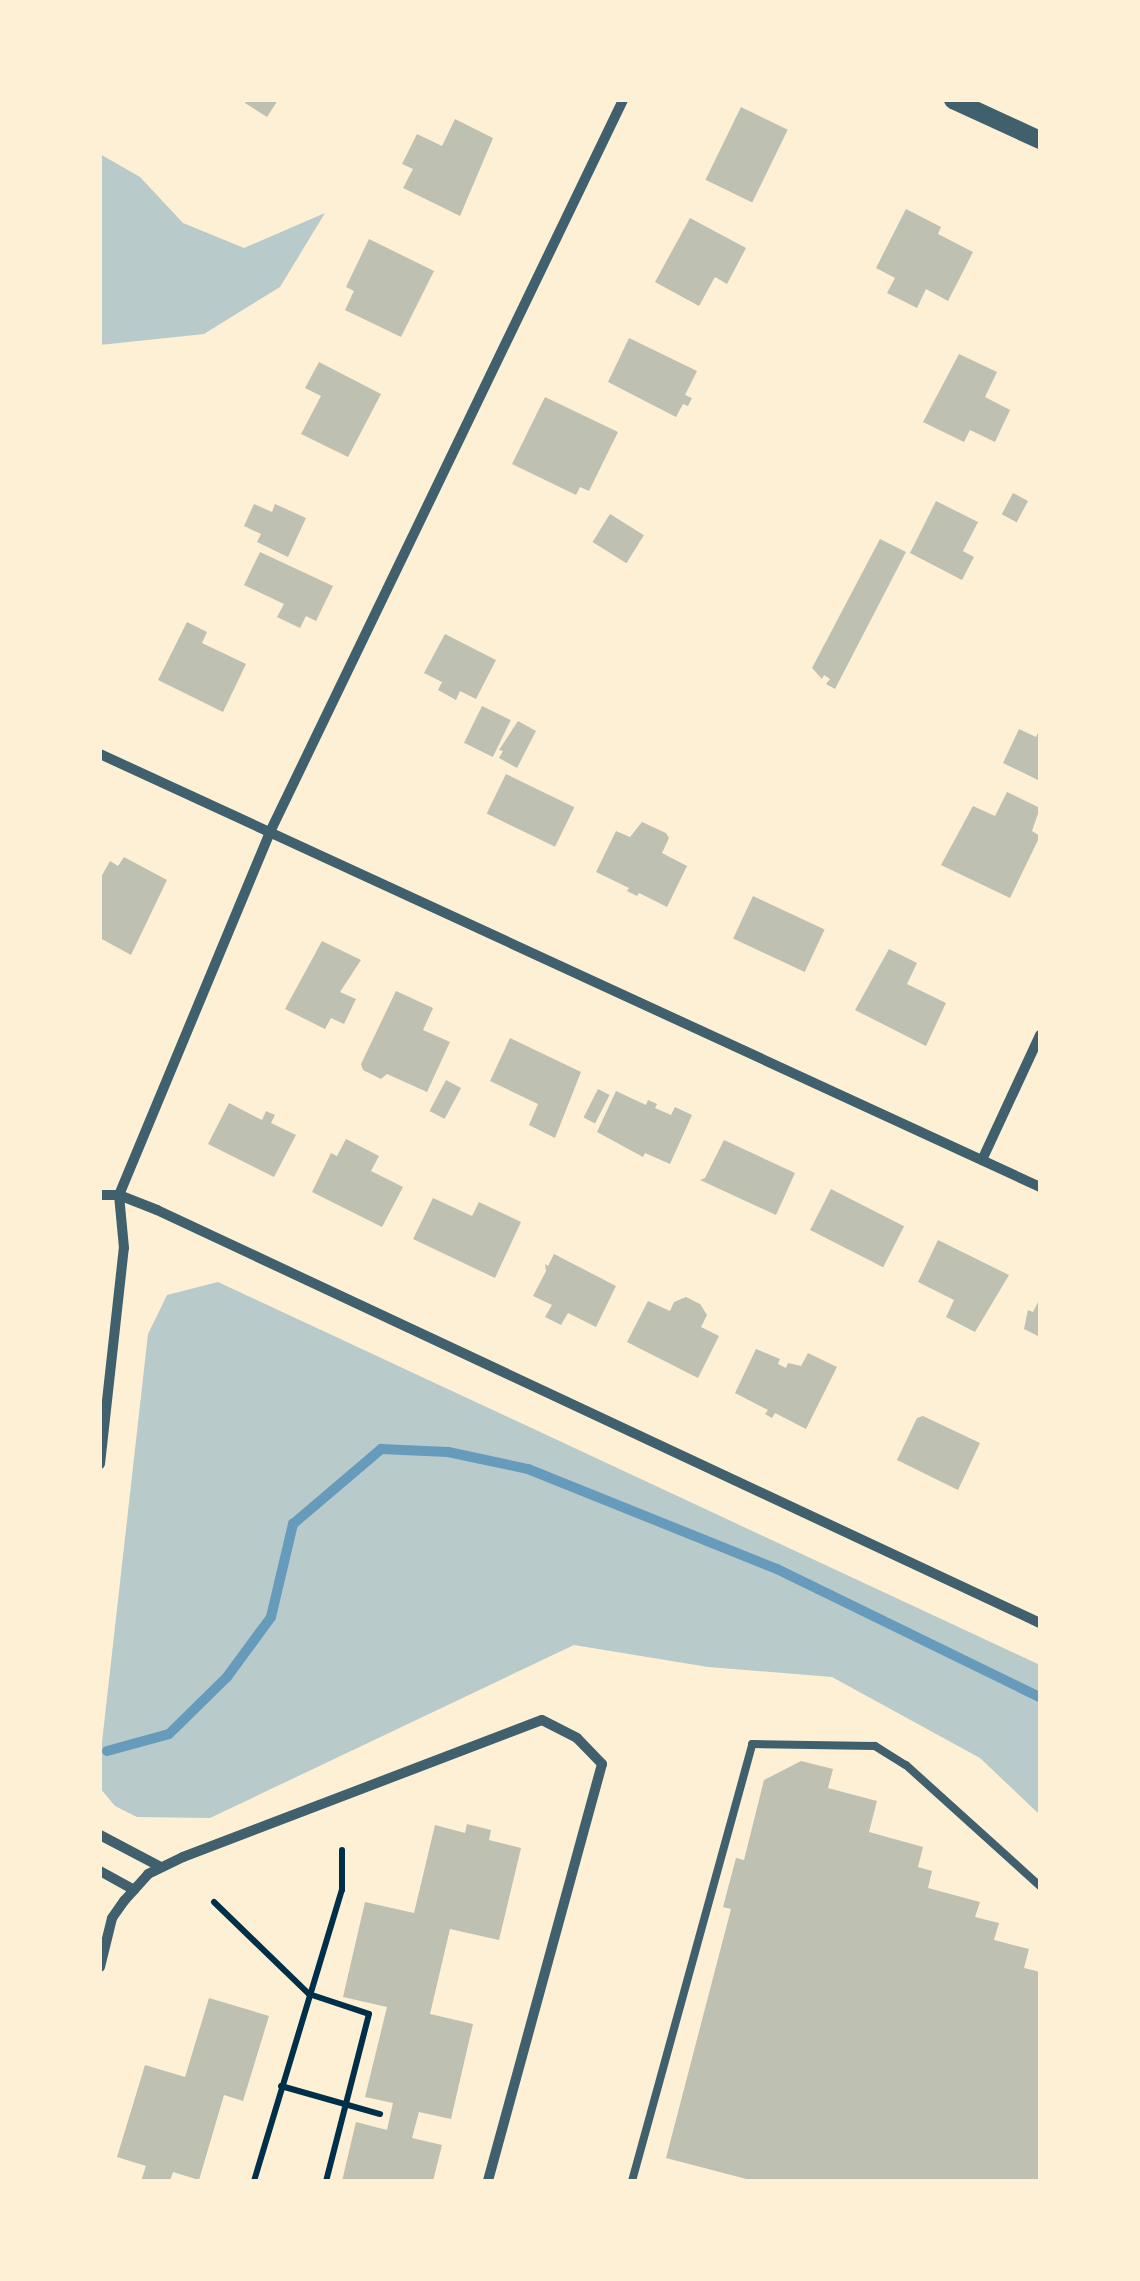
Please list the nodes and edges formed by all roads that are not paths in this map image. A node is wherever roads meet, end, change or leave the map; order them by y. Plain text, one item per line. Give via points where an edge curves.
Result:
1 (623, 100) edge
2 (953, 100) edge
3 (1040, 140) edge
4 (100, 754) edge
5 (269, 834) junction
6 (1040, 1035) edge
7 (982, 1160) junction
8 (1040, 1187) edge
9 (100, 1195) edge
10 (119, 1196) junction
11 (100, 1464) edge
12 (1040, 1623) edge
13 (100, 1835) edge
14 (161, 1868) junction
15 (100, 1872) edge
16 (1040, 1886) edge
17 (134, 1890) junction
18 (100, 1967) edge
19 (488, 2181) edge
20 (632, 2181) edge

1 - 5 street
2 - 3 street
4 - 5 street
5 - 7 street
5 - 10 street
6 - 7 street
7 - 8 street
9 - 10 street
10 - 11 street via 124,1248
10 - 12 street
13 - 14 street
14 - 17 street
14 - 19 street via 542,1720 576,1738 602,1764
15 - 17 street
16 - 20 lane via 906,1764 875,1746 752,1744
17 - 18 street via 112,1918

